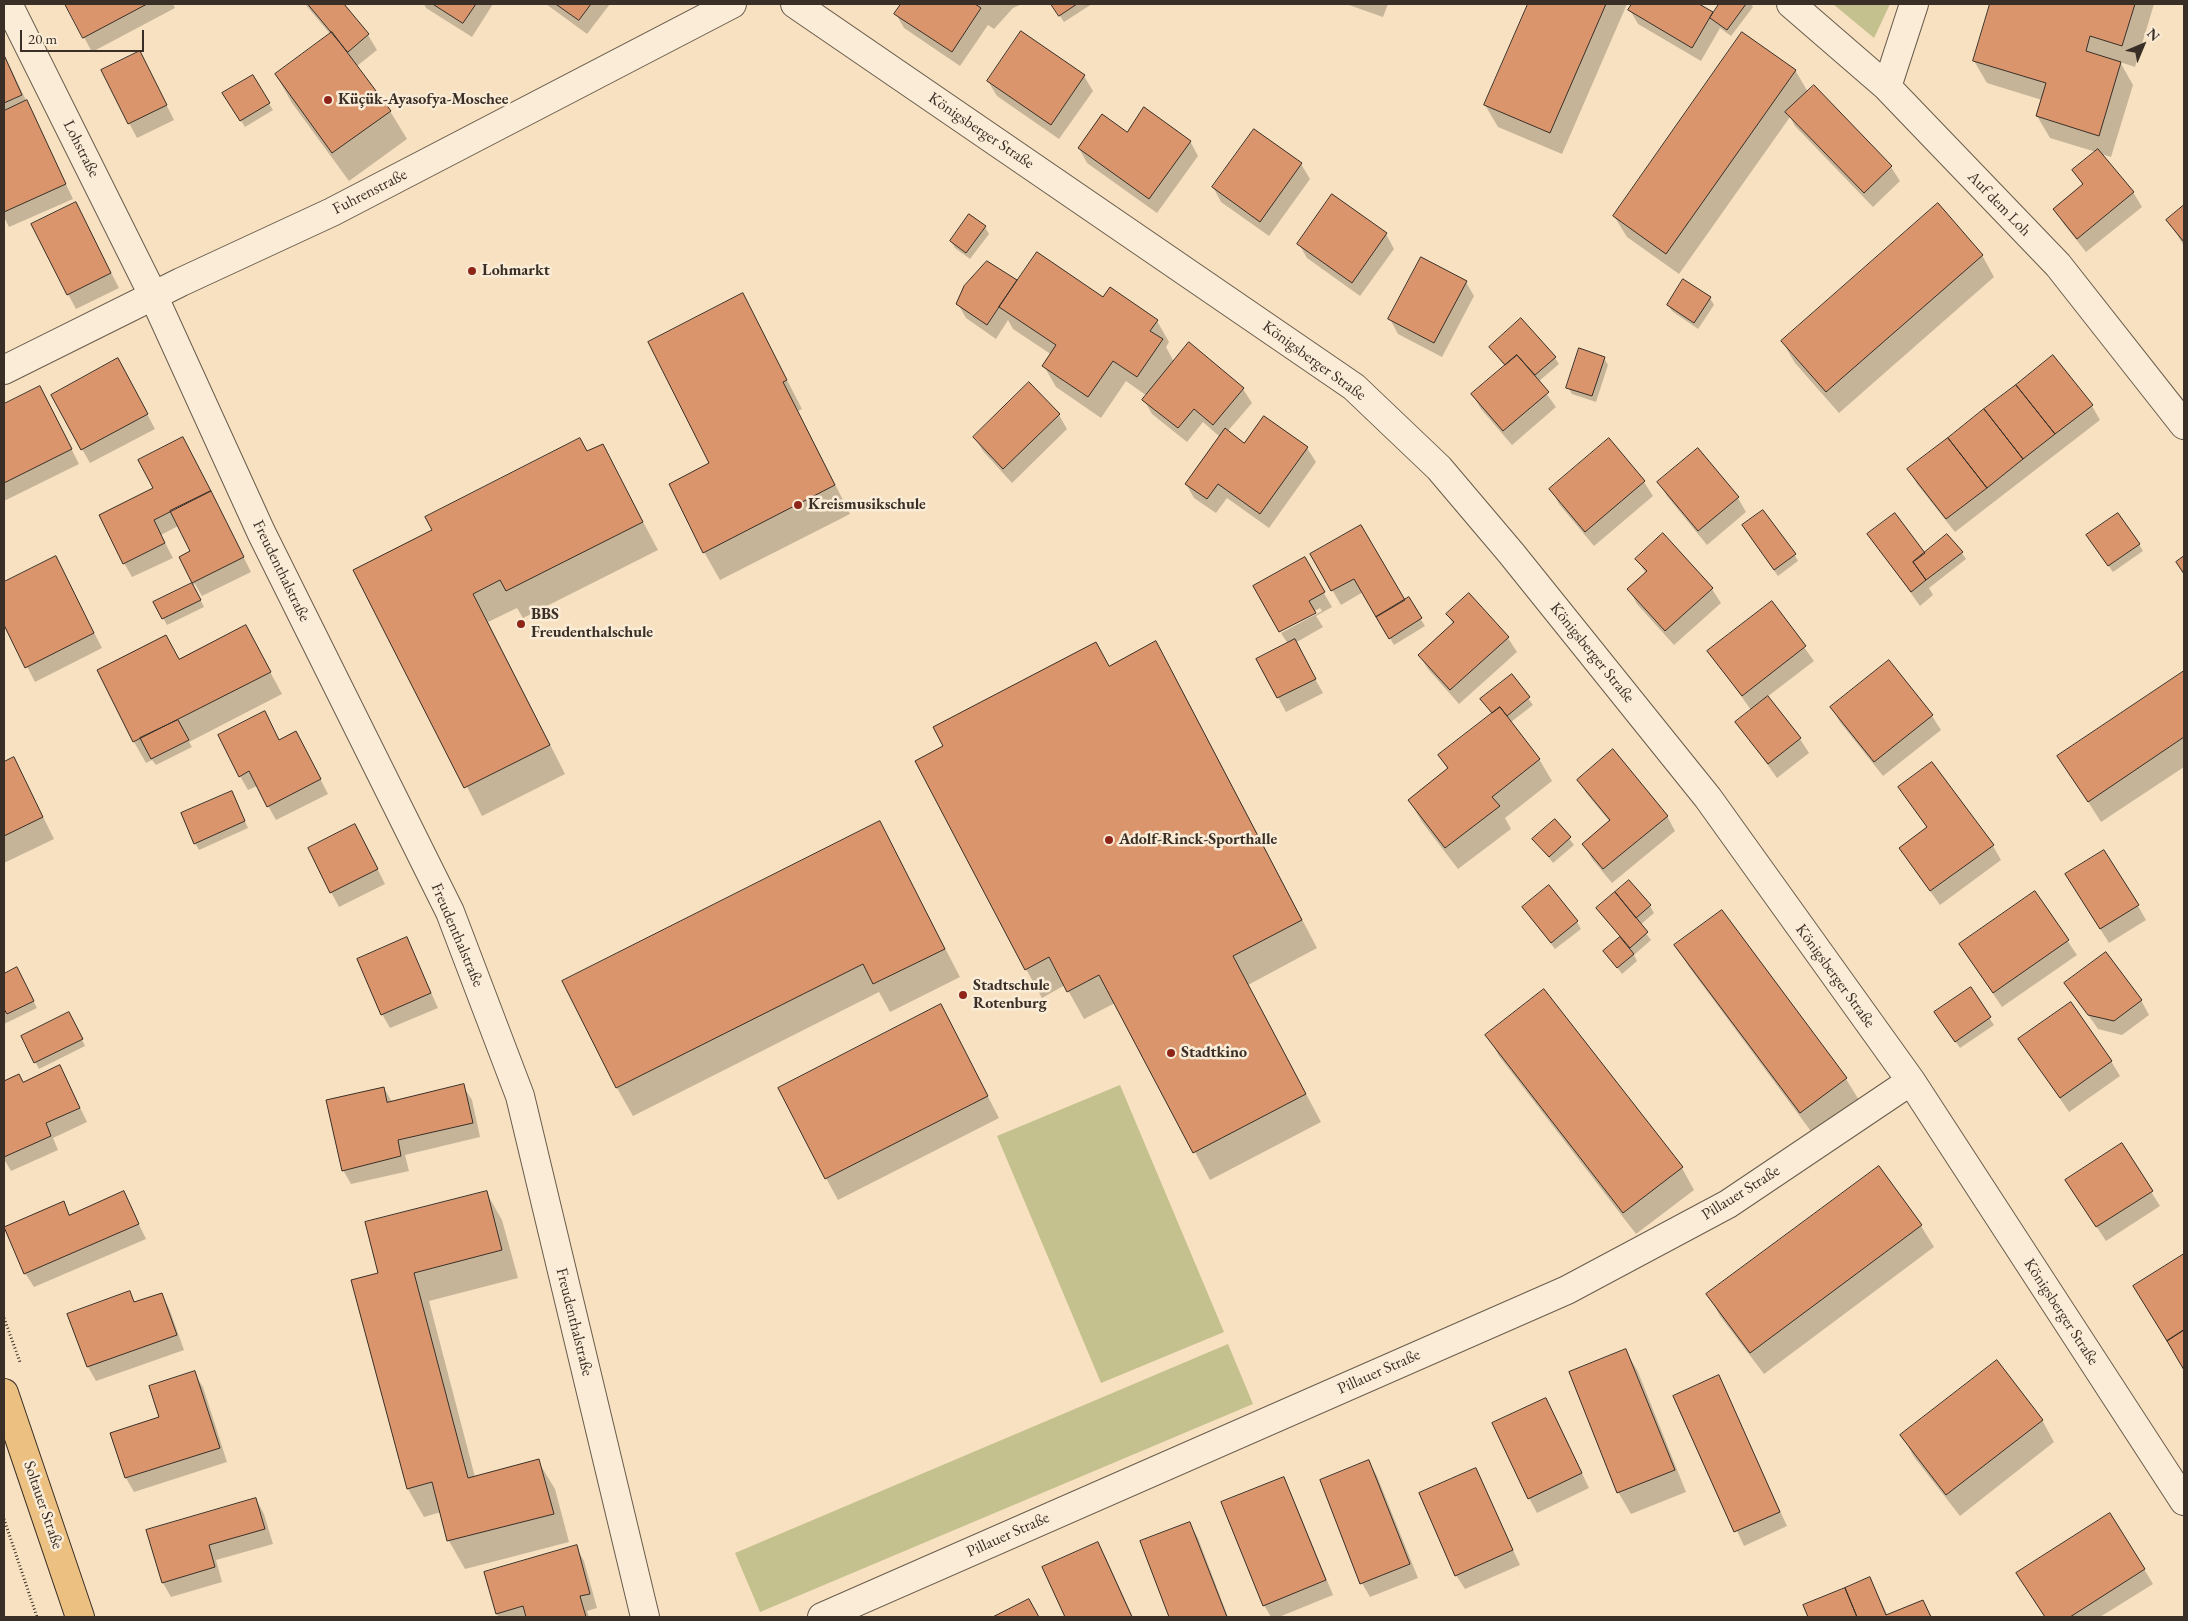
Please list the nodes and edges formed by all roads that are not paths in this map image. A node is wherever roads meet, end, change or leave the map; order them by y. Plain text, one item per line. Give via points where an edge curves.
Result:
1 (8, 4) edge
2 (732, 4) edge
3 (795, 4) edge
4 (1791, 4) edge
5 (1914, 4) edge
6 (1887, 87) junction
7 (153, 295) junction
8 (4, 370) edge
9 (2184, 426) edge
10 (1910, 1081) junction
11 (4, 1393) edge
12 (2184, 1501) edge
13 (80, 1617) edge
14 (646, 1617) edge
15 (822, 1617) edge

1 - 7 street, Lohstraße
2 - 7 street, Fuhrenstraße via 332,212
3 - 10 street, Königsberger Straße via 1354,387 1440,468 1708,798
4 - 6 street, Auf dem Loh
5 - 6 street
6 - 9 street, Auf dem Loh via 2058,265
7 - 8 street, Fuhrenstraße
7 - 14 street, Freudenthalstraße via 261,532 450,912 520,1096
10 - 12 street, Königsberger Straße
10 - 15 street, Pillauer Straße via 1728,1204 1567,1290
11 - 13 main road, Soltauer Straße

